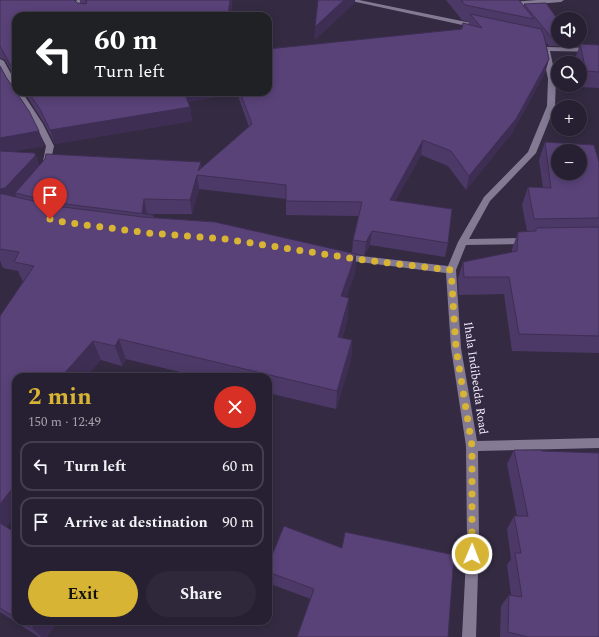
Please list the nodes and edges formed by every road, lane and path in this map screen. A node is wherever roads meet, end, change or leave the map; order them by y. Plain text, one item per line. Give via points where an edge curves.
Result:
1 (80, 0) edge
2 (350, 0) edge
3 (561, 0) edge
4 (509, 2) edge
5 (80, 12) edge
6 (521, 16) edge
7 (488, 29) edge
8 (541, 40) edge
9 (546, 50) junction
10 (599, 50) edge
11 (0, 61) edge
12 (12, 82) edge
13 (20, 96) edge
14 (40, 178) edge
15 (537, 241) edge
16 (463, 242) junction
17 (332, 255) edge
18 (451, 270) junction
19 (599, 443) edge
20 (472, 446) junction
21 (470, 637) edge

1 - 5 street via 76,6
2 - 7 street
3 - 4 street
4 - 6 street
8 - 9 street, Ihala Indibedda Road
9 - 10 street
9 - 16 street, Ihala Indibedda Road via 552,79 551,106 536,153 487,199
11 - 12 street
13 - 14 street via 50,146 45,172
15 - 16 street
16 - 18 street, Ihala Indibedda Road
17 - 18 street
18 - 20 street, Ihala Indibedda Road via 456,348
19 - 20 street
20 - 21 street, Ihala Indibedda Road

